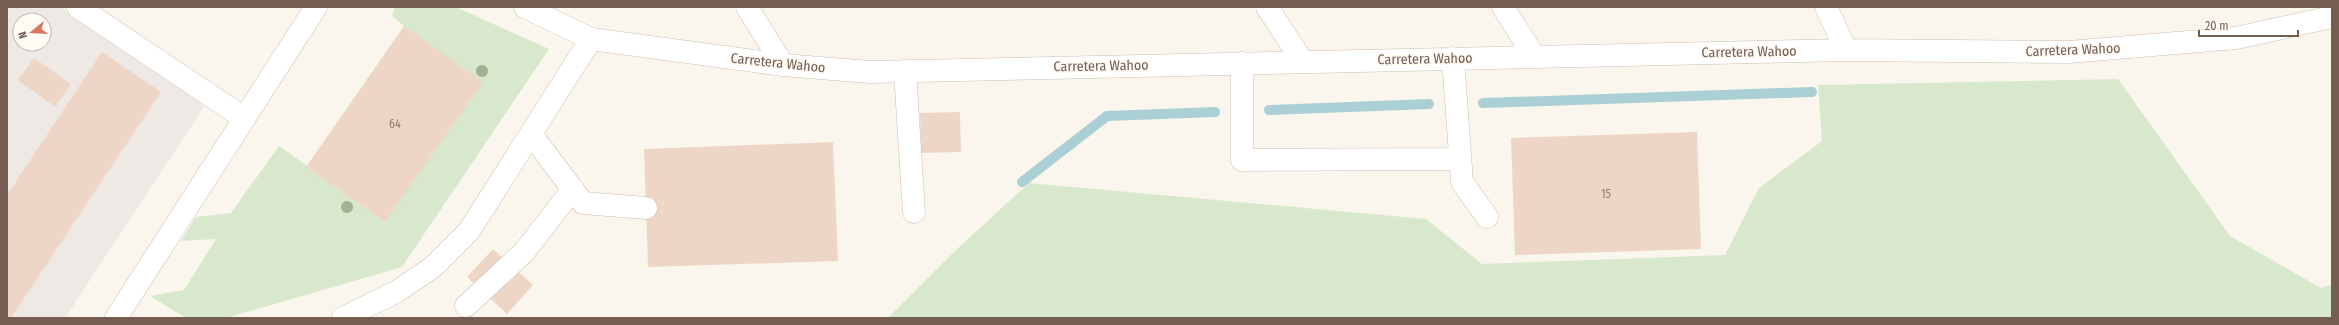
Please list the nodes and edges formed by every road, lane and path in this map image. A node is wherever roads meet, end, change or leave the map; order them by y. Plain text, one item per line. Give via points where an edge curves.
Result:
1 (78, 7) edge
2 (316, 7) edge
3 (525, 7) edge
4 (747, 7) edge
5 (1267, 7) edge
6 (1503, 7) edge
7 (1826, 7) edge
8 (2332, 17) edge
9 (591, 39) junction
10 (1846, 50) junction
11 (1534, 56) junction
12 (1453, 58) junction
13 (1303, 62) junction
14 (1242, 63) junction
15 (783, 65) junction
16 (905, 71) junction
17 (244, 118) junction
18 (531, 134) junction
19 (1460, 159) junction
20 (573, 189) junction
21 (646, 208) dead end
22 (914, 212) dead end
23 (1487, 217) dead end
24 (466, 306) dead end
25 (116, 318) edge
26 (343, 318) edge

1 - 17 street
2 - 17 street
3 - 9 street, Carretera Wahoo
4 - 15 street
5 - 13 street
6 - 11 street
7 - 10 street
8 - 10 street, Carretera Wahoo via 2236,38 2069,52
9 - 15 street, Carretera Wahoo
9 - 18 street
10 - 11 street, Carretera Wahoo
11 - 12 street, Carretera Wahoo
12 - 13 street, Carretera Wahoo
12 - 19 street
13 - 14 street, Carretera Wahoo
14 - 16 street, Carretera Wahoo
14 - 19 street via 1242,160
15 - 16 street, Carretera Wahoo via 870,72
16 - 22 street
17 - 25 street
18 - 20 street
18 - 26 street via 469,231 433,267 396,292
19 - 23 street via 1462,182
20 - 21 street via 583,203
20 - 24 street via 524,252

